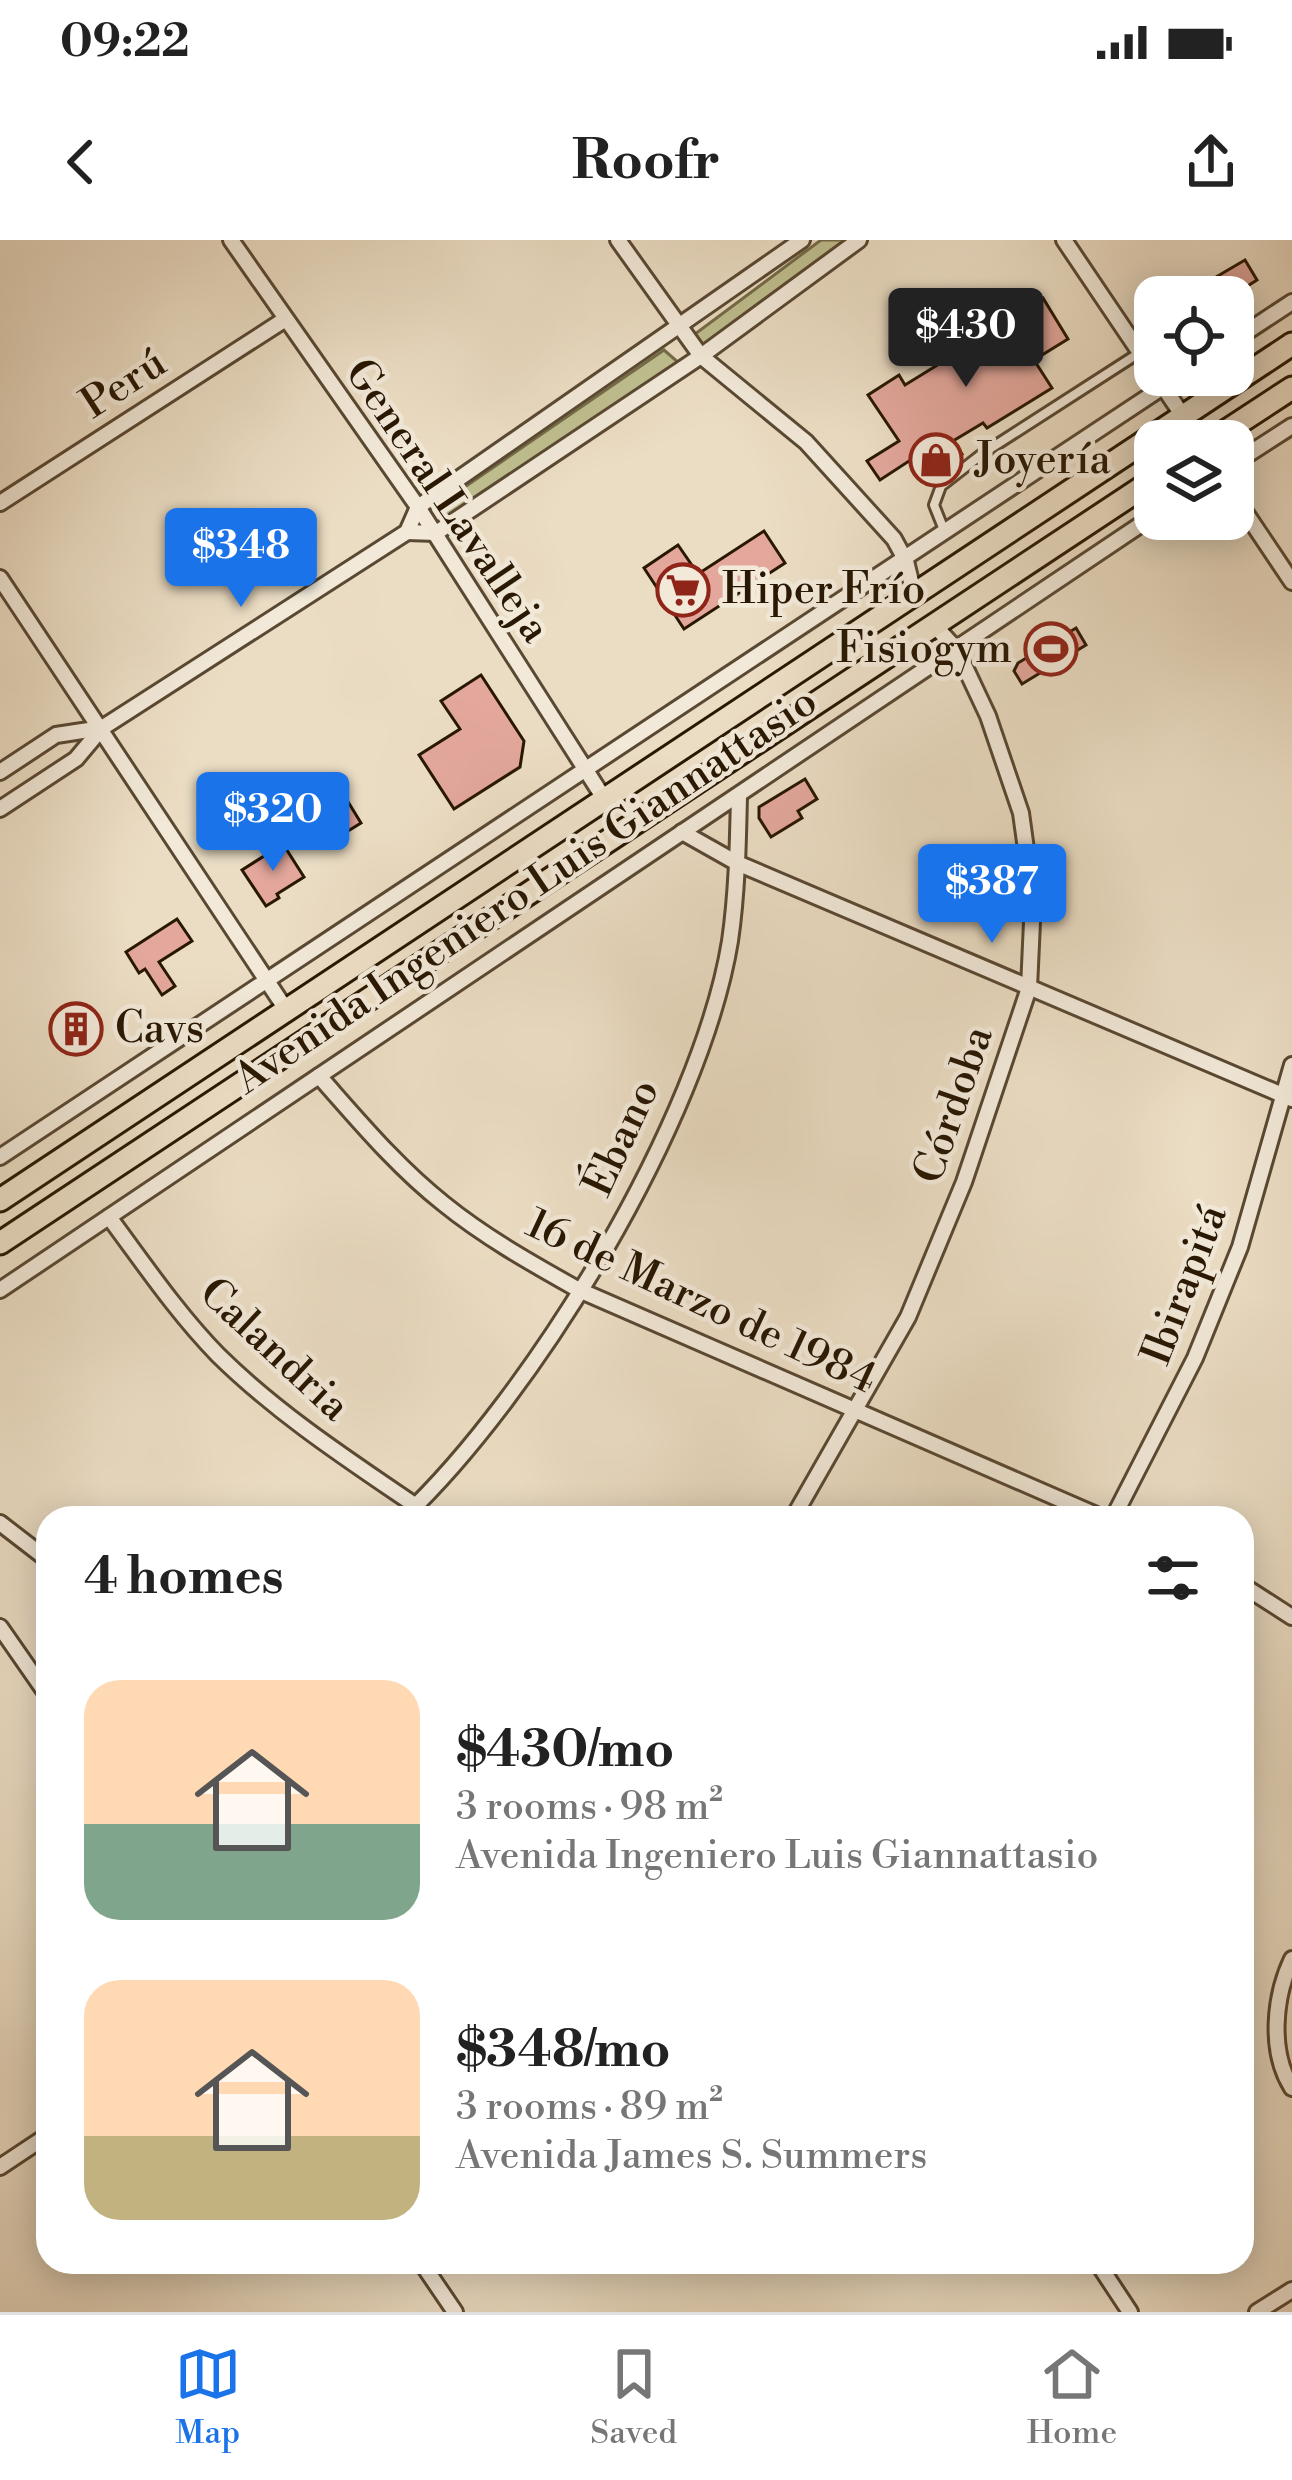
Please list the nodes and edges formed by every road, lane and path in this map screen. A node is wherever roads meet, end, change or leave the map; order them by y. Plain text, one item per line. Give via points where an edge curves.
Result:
1 (231, 240) edge
2 (617, 240) edge
3 (802, 240) edge
4 (859, 240) edge
5 (1064, 240) edge
6 (1292, 302) edge
7 (284, 320) junction
8 (1254, 327) edge
9 (679, 329) junction
10 (1134, 344) edge
11 (1292, 344) edge
12 (701, 356) junction
13 (1134, 357) edge
14 (1292, 388) edge
15 (1135, 396) edge
16 (1169, 396) edge
17 (1183, 416) junction
18 (1243, 420) edge
19 (1292, 426) edge
20 (1254, 450) edge
21 (1134, 493) edge
22 (0, 502) edge
23 (418, 507) junction
24 (1254, 525) edge
25 (1134, 529) edge
26 (407, 532) junction
27 (436, 533) junction
28 (946, 534) junction
29 (906, 561) junction
30 (0, 578) edge
31 (1292, 582) edge
32 (914, 594) junction
33 (936, 626) junction
34 (957, 650) junction
35 (102, 728) junction
36 (0, 772) edge
37 (585, 772) junction
38 (739, 795) junction
39 (605, 800) junction
40 (0, 809) edge
41 (682, 832) junction
42 (737, 862) junction
43 (267, 980) junction
44 (1029, 988) junction
45 (287, 1011) junction
46 (1292, 1065) edge
47 (319, 1076) junction
48 (1288, 1097) edge
49 (0, 1157) edge
50 (0, 1200) edge
51 (110, 1217) junction
52 (0, 1243) edge
53 (0, 1290) edge
54 (580, 1290) junction
55 (855, 1412) junction
56 (416, 1506) joint
57 (800, 1506) edge
58 (1075, 1506) edge
59 (1119, 1506) edge
60 (0, 1523) edge
61 (36, 1551) edge
62 (1254, 1593) edge
63 (1292, 1617) edge
64 (0, 1627) edge
65 (36, 1679) edge
66 (1292, 1959) edge
67 (1292, 2088) edge
68 (36, 2143) edge
69 (0, 2167) edge
70 (429, 2274) edge
71 (1105, 2274) edge
72 (1292, 2290) edge
73 (455, 2312) edge
74 (1130, 2312) edge
75 (1257, 2312) edge

1 - 7 street, General Lavalleja
2 - 9 street
3 - 9 street
4 - 12 street
5 - 10 street
6 - 8 street
7 - 22 street, Perú
7 - 23 street, General Lavalleja
9 - 12 street
9 - 23 street
11 - 17 main road, Avenida Ingeniero Luis Giannattasio
12 - 27 street
12 - 29 street via 806,442
13 - 28 lane via 941,487 934,505
14 - 18 main road
15 - 28 street, Avenida Ingeniero Luis Giannattasio
16 - 17 street
17 - 32 main road, Avenida Ingeniero Luis Giannattasio
19 - 20 street
21 - 33 main road, Avenida Ingeniero Luis Giannattasio
23 - 26 street
23 - 27 street, General Lavalleja
24 - 31 street
25 - 34 street, Avenida Ingeniero Luis Giannattasio
26 - 27 street
26 - 35 street
27 - 37 street, General Lavalleja
28 - 29 street, Avenida Ingeniero Luis Giannattasio
29 - 32 street
29 - 37 street, Avenida Ingeniero Luis Giannattasio
30 - 35 street
32 - 39 main road, Avenida Ingeniero Luis Giannattasio
33 - 34 street, Córdoba
33 - 52 main road, Avenida Ingeniero Luis Giannattasio
34 - 38 street, Avenida Ingeniero Luis Giannattasio
34 - 44 street, Córdoba via 1021,814 1033,900
35 - 36 street via 56,735
35 - 40 street via 76,759
35 - 43 street
37 - 39 street, General Lavalleja
37 - 43 street, Avenida Ingeniero Luis Giannattasio
38 - 41 street, Avenida Ingeniero Luis Giannattasio
38 - 42 street, Ébano
39 - 45 main road, Avenida Ingeniero Luis Giannattasio
41 - 42 street
41 - 47 street, Avenida Ingeniero Luis Giannattasio
42 - 44 street
42 - 54 street, Ébano via 729,943 690,1071 643,1181
43 - 45 street
43 - 49 street, Avenida Ingeniero Luis Giannattasio
44 - 48 street
44 - 55 street, Córdoba via 964,1182 908,1317
45 - 50 main road, Avenida Ingeniero Luis Giannattasio
46 - 48 street, Ibirapitá
47 - 51 street, Avenida Ingeniero Luis Giannattasio
47 - 54 street, 16 de Marzo de 1984 via 442,1203
48 - 59 street, Ibirapitá via 1204,1336
51 - 53 street, Avenida Ingeniero Luis Giannattasio
51 - 56 street, Calandria via 217,1353 324,1444
54 - 55 street, 16 de Marzo de 1984
54 - 56 street, Ébano via 512,1393
55 - 57 street, Córdoba
55 - 58 street, 16 de Marzo de 1984
60 - 61 street
62 - 63 street
64 - 65 street
66 - 67 street via 1277,2050
68 - 69 street
70 - 73 street
71 - 74 street
72 - 75 street

